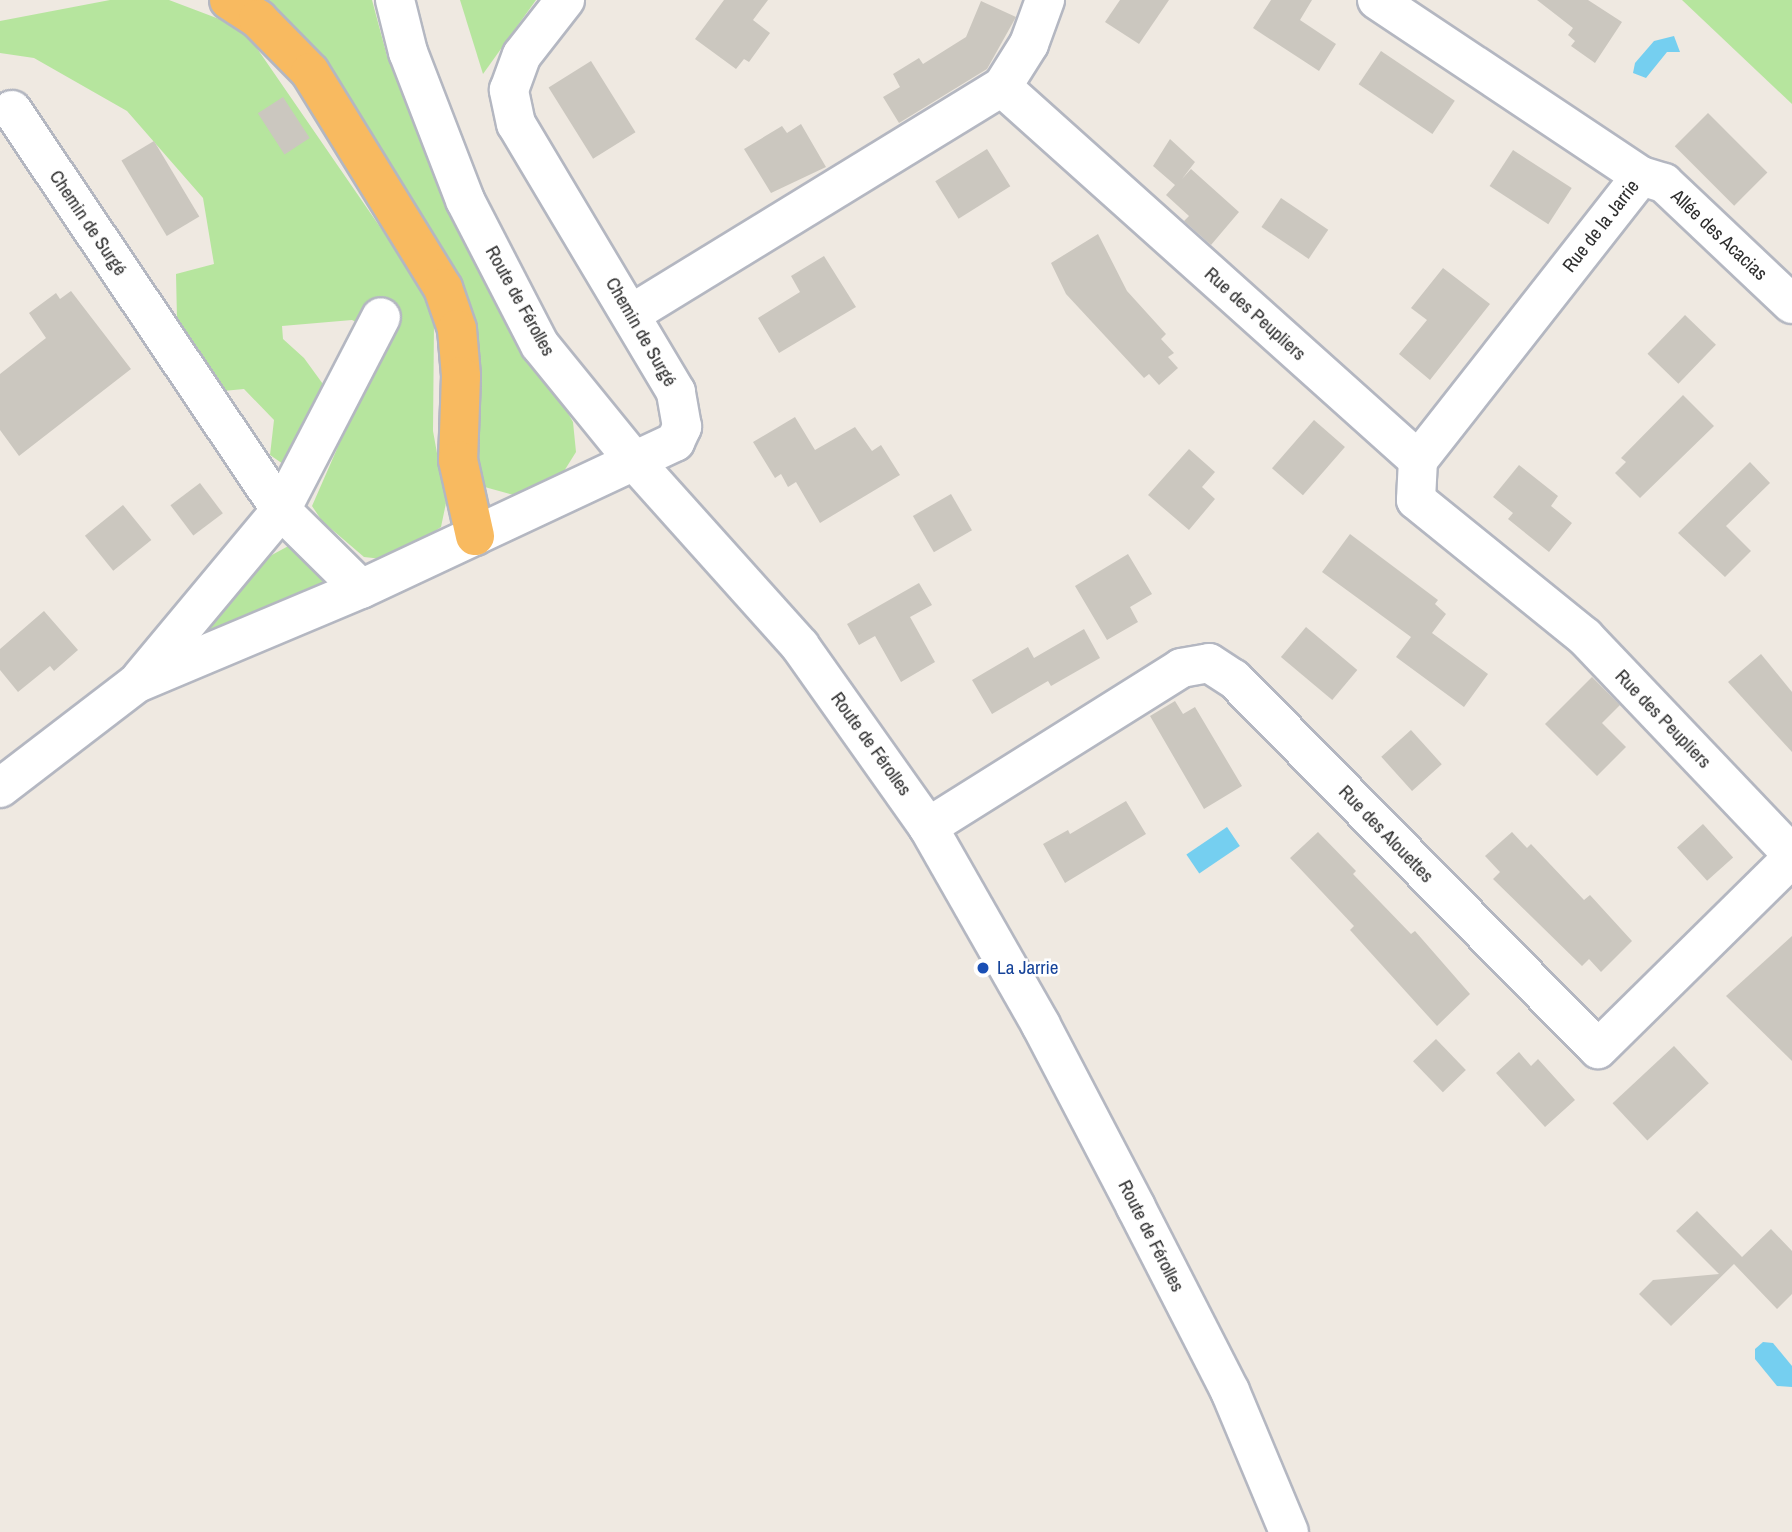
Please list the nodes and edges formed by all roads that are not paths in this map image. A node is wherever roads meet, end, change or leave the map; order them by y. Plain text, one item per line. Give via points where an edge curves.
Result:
1 (229, 0) edge
2 (394, 0) edge
3 (565, 0) edge
4 (1045, 0) edge
5 (1377, 0) edge
6 (1002, 87) junction
7 (12, 110) dead end
8 (1641, 176) junction
9 (1792, 304) edge
10 (631, 314) junction
11 (381, 317) dead end
12 (1418, 460) junction
13 (636, 463) junction
14 (281, 510) junction
15 (475, 536) junction
16 (361, 589) junction
17 (137, 682) junction
18 (0, 788) edge
19 (928, 827) junction
20 (1792, 856) edge
21 (1289, 1532) edge

1 - 15 highway via 258,19 310,72 443,288 457,330 458,460
2 - 13 street, Route de Férolles via 408,52 465,200 540,345
3 - 10 street, Chemin de Surgé via 522,55 509,90 516,124
4 - 6 street via 1029,44
5 - 8 street, Rue de la Jarrie
6 - 10 street
6 - 12 street, Rue des Peupliers
7 - 14 street, Chemin de Surgé
8 - 9 street, Allée des Acacias via 1664,183
8 - 12 street, Rue de la Jarrie
10 - 13 street, Chemin de Surgé via 676,392 682,427 675,442
11 - 14 street, Chemin de Surgé
12 - 20 street, Rue des Peupliers via 1416,500 1585,637
13 - 15 street, Chemin de Surgé
13 - 19 street, Route de Férolles via 800,646
14 - 16 street, Chemin de Surgé
14 - 17 street, Chemin de Surgé
15 - 16 street, Chemin de Surgé
16 - 17 street, Chemin de Surgé
17 - 18 street, Chemin de Surgé
19 - 20 street, Rue des Alouettes via 1181,668 1209,663 1234,679 1598,1049
19 - 21 street, Route de Férolles via 1041,1025 1136,1207 1230,1391

